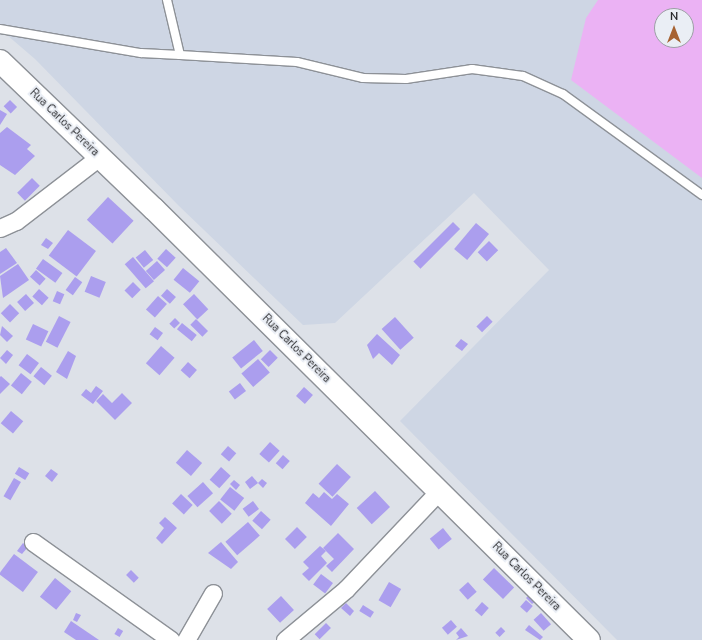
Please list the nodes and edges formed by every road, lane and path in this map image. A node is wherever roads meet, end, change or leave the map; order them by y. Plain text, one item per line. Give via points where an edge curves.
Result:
1 (167, 0) edge
2 (0, 29) edge
3 (180, 55) junction
4 (5, 71) edge
5 (99, 157) junction
6 (702, 195) edge
7 (0, 228) edge
8 (439, 491) junction
9 (33, 542) dead end
10 (213, 592) dead end
11 (171, 640) edge
12 (186, 640) edge
13 (284, 640) edge
14 (589, 640) edge

1 - 3 lane
2 - 3 lane via 141,53
3 - 6 lane via 297,62 363,78 406,79 472,70 523,76 563,94
4 - 5 main road, Rua Carlos Pereira
5 - 7 street via 16,222
5 - 8 main road, Rua Carlos Pereira
8 - 13 street via 346,589
8 - 14 main road, Rua Carlos Pereira
9 - 11 street
10 - 12 street

